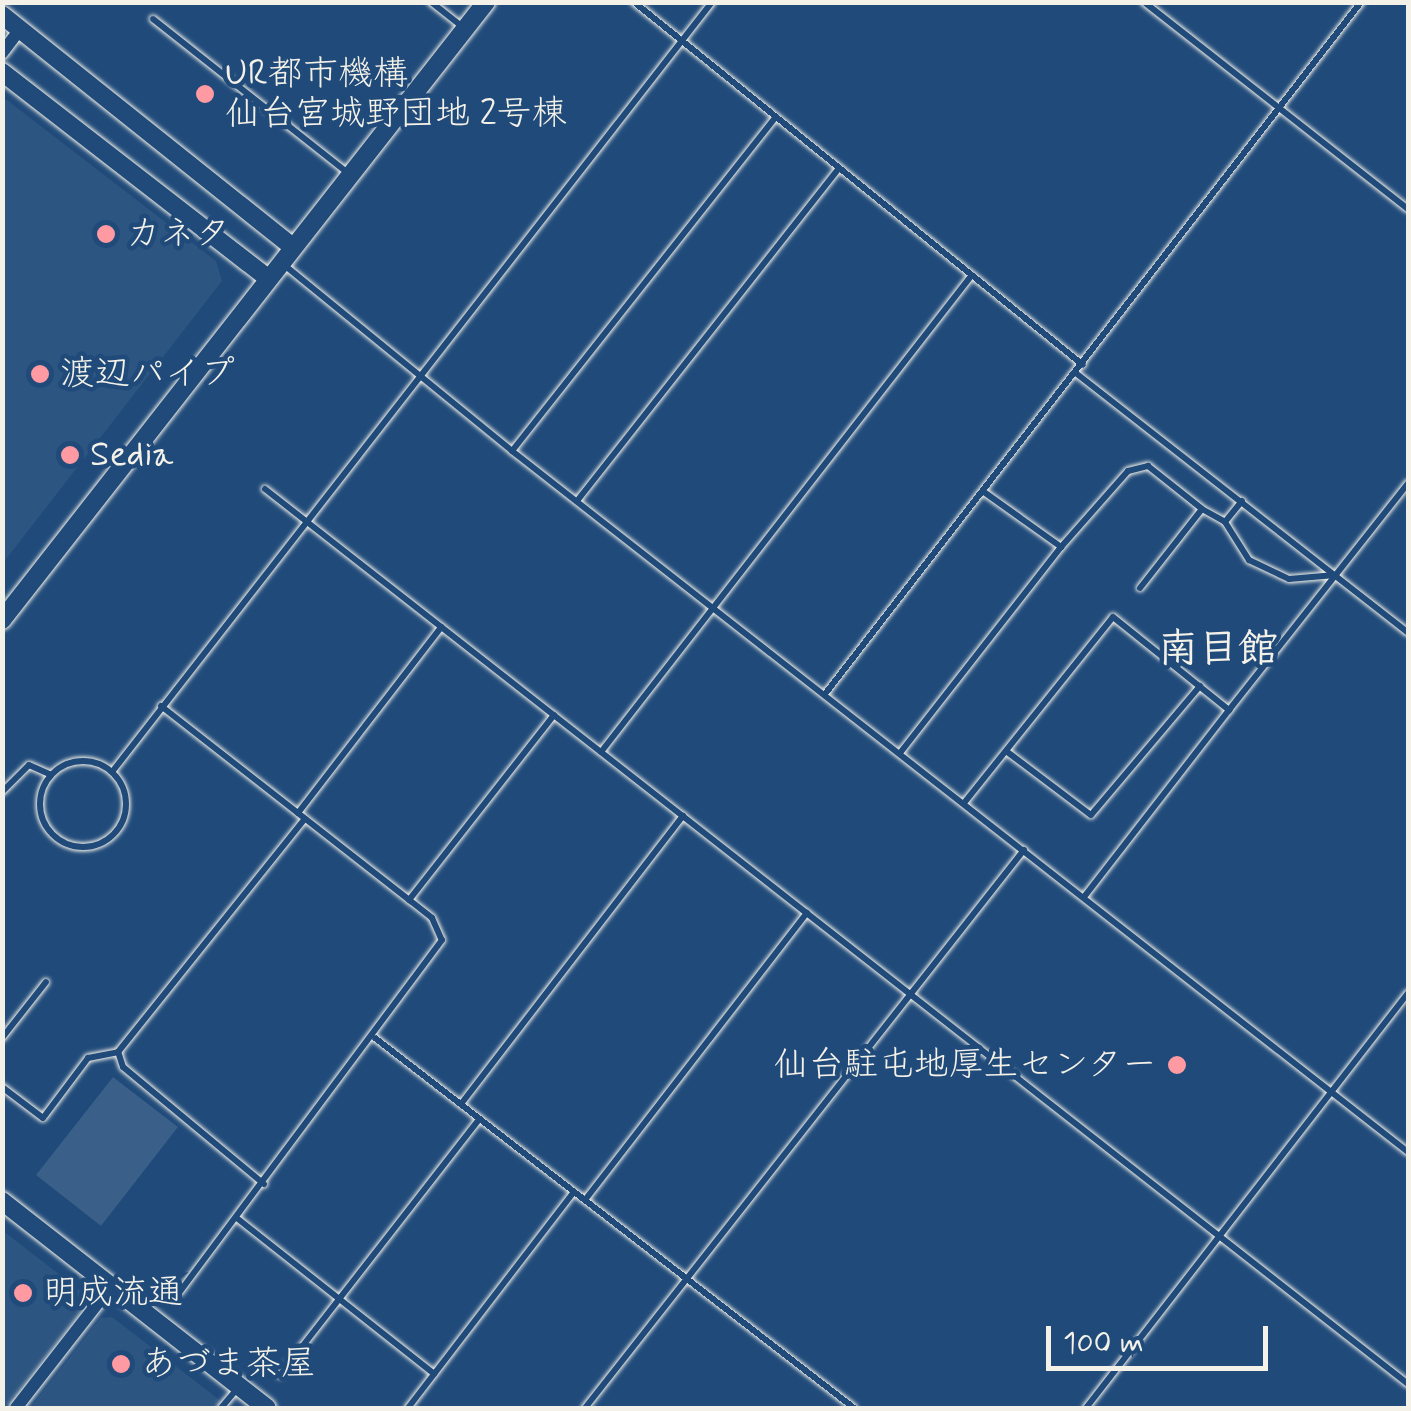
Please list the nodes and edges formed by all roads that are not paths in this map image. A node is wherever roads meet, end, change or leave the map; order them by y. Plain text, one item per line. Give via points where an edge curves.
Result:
1 (431, 2) edge
2 (486, 2) edge
3 (634, 2) edge
4 (712, 2) edge
5 (1144, 2) edge
6 (1361, 2) edge
7 (2, 15) edge
8 (153, 19) dead end
9 (20, 29) junction
10 (466, 29) junction
11 (682, 41) junction
12 (2, 52) edge
13 (2, 72) edge
14 (1280, 109) junction
15 (776, 117) junction
16 (839, 168) junction
17 (350, 174) junction
18 (1408, 210) edge
19 (287, 255) junction
20 (972, 275) junction
21 (268, 278) junction
22 (1083, 365) junction
23 (1078, 374) junction
24 (418, 375) junction
25 (512, 451) junction
26 (1408, 483) edge
27 (265, 489) dead end
28 (984, 492) junction
29 (577, 502) junction
30 (1242, 502) junction
31 (1202, 509) junction
32 (305, 520) junction
33 (1225, 522) junction
34 (1061, 547) junction
35 (1336, 575) junction
36 (1140, 588) dead end
37 (712, 605) junction
38 (2, 620) edge
39 (441, 627) junction
40 (1408, 633) edge
41 (1200, 686) junction
42 (824, 694) junction
43 (160, 706) junction
44 (1229, 710) junction
45 (554, 715) junction
46 (1006, 751) junction
47 (600, 752) junction
48 (900, 753) junction
49 (112, 772) junction
50 (51, 775) junction
51 (2, 792) edge
52 (964, 803) junction
53 (298, 812) junction
54 (683, 816) junction
55 (305, 819) junction
56 (1024, 850) junction
57 (1084, 897) junction
58 (409, 900) junction
59 (807, 913) junction
60 (46, 982) dead end
61 (1408, 993) edge
62 (910, 994) junction
63 (2, 1038) edge
64 (375, 1038) junction
65 (118, 1052) junction
66 (2, 1087) edge
67 (1332, 1092) junction
68 (461, 1104) junction
69 (480, 1118) junction
70 (1408, 1152) edge
71 (264, 1184) junction
72 (574, 1192) junction
73 (585, 1200) junction
74 (2, 1201) edge
75 (238, 1219) junction
76 (1220, 1236) junction
77 (686, 1279) junction
78 (111, 1286) junction
79 (180, 1292) dead end
80 (340, 1299) junction
81 (434, 1374) junction
82 (280, 1375) dead end
83 (1408, 1384) edge
84 (251, 1400) edge
85 (16, 1408) edge
86 (221, 1408) edge
87 (408, 1408) edge
88 (585, 1408) edge
89 (854, 1408) edge
90 (1086, 1408) edge

1 - 10 lane
2 - 10 street
3 - 11 lane
4 - 11 lane
5 - 14 lane
6 - 14 lane
7 - 9 street
8 - 17 lane
9 - 12 street
9 - 19 street
10 - 17 street
11 - 15 lane
11 - 24 lane
13 - 21 street
14 - 18 lane
14 - 22 lane
15 - 16 lane
15 - 25 lane
16 - 20 lane
16 - 29 lane
17 - 19 street
19 - 21 street
19 - 24 lane
20 - 22 lane
20 - 37 lane
21 - 38 street
22 - 23 lane
23 - 28 lane
23 - 30 lane
24 - 25 lane
24 - 32 lane
25 - 29 lane
26 - 35 lane
27 - 32 lane
28 - 34 lane
28 - 42 lane
29 - 37 lane
30 - 33 lane
30 - 35 lane
31 - 33 lane
31 - 34 lane via 1148,466 1128,471
31 - 36 lane
32 - 39 lane
32 - 43 lane
33 - 35 lane via 1232,540 1289,579
34 - 48 lane
35 - 40 lane
35 - 44 lane
37 - 42 lane
37 - 47 lane
39 - 45 lane
39 - 53 lane
41 - 44 lane
41 - 46 lane via 1092,815
41 - 46 lane via 1113,617
42 - 48 lane
43 - 49 lane
43 - 53 lane
44 - 57 lane
45 - 47 lane
45 - 58 lane
46 - 52 lane
47 - 54 lane
48 - 52 lane
49 - 50 lane via 88,761
49 - 50 lane via 126,812 112,837 85,848 58,839 41,816
50 - 51 lane via 28,765
52 - 56 lane
53 - 55 lane
54 - 59 lane
54 - 68 lane
55 - 58 lane
55 - 65 lane
56 - 57 lane
56 - 62 lane
57 - 67 lane
58 - 64 lane via 432,918 442,940
59 - 62 lane
59 - 73 lane
60 - 63 lane
61 - 67 lane
62 - 76 lane
62 - 77 lane
64 - 68 lane
64 - 71 lane
65 - 66 lane via 88,1058 43,1118
65 - 71 lane via 122,1067
67 - 70 lane
67 - 76 lane
68 - 69 lane
69 - 72 lane
69 - 80 lane
71 - 75 lane
72 - 73 lane
72 - 81 lane
73 - 77 lane
74 - 78 street
75 - 79 lane
75 - 80 lane
76 - 83 lane
76 - 90 lane
77 - 88 lane
77 - 89 lane
78 - 84 street
78 - 85 street
80 - 81 lane
80 - 82 lane
81 - 87 lane
84 - 86 lane

